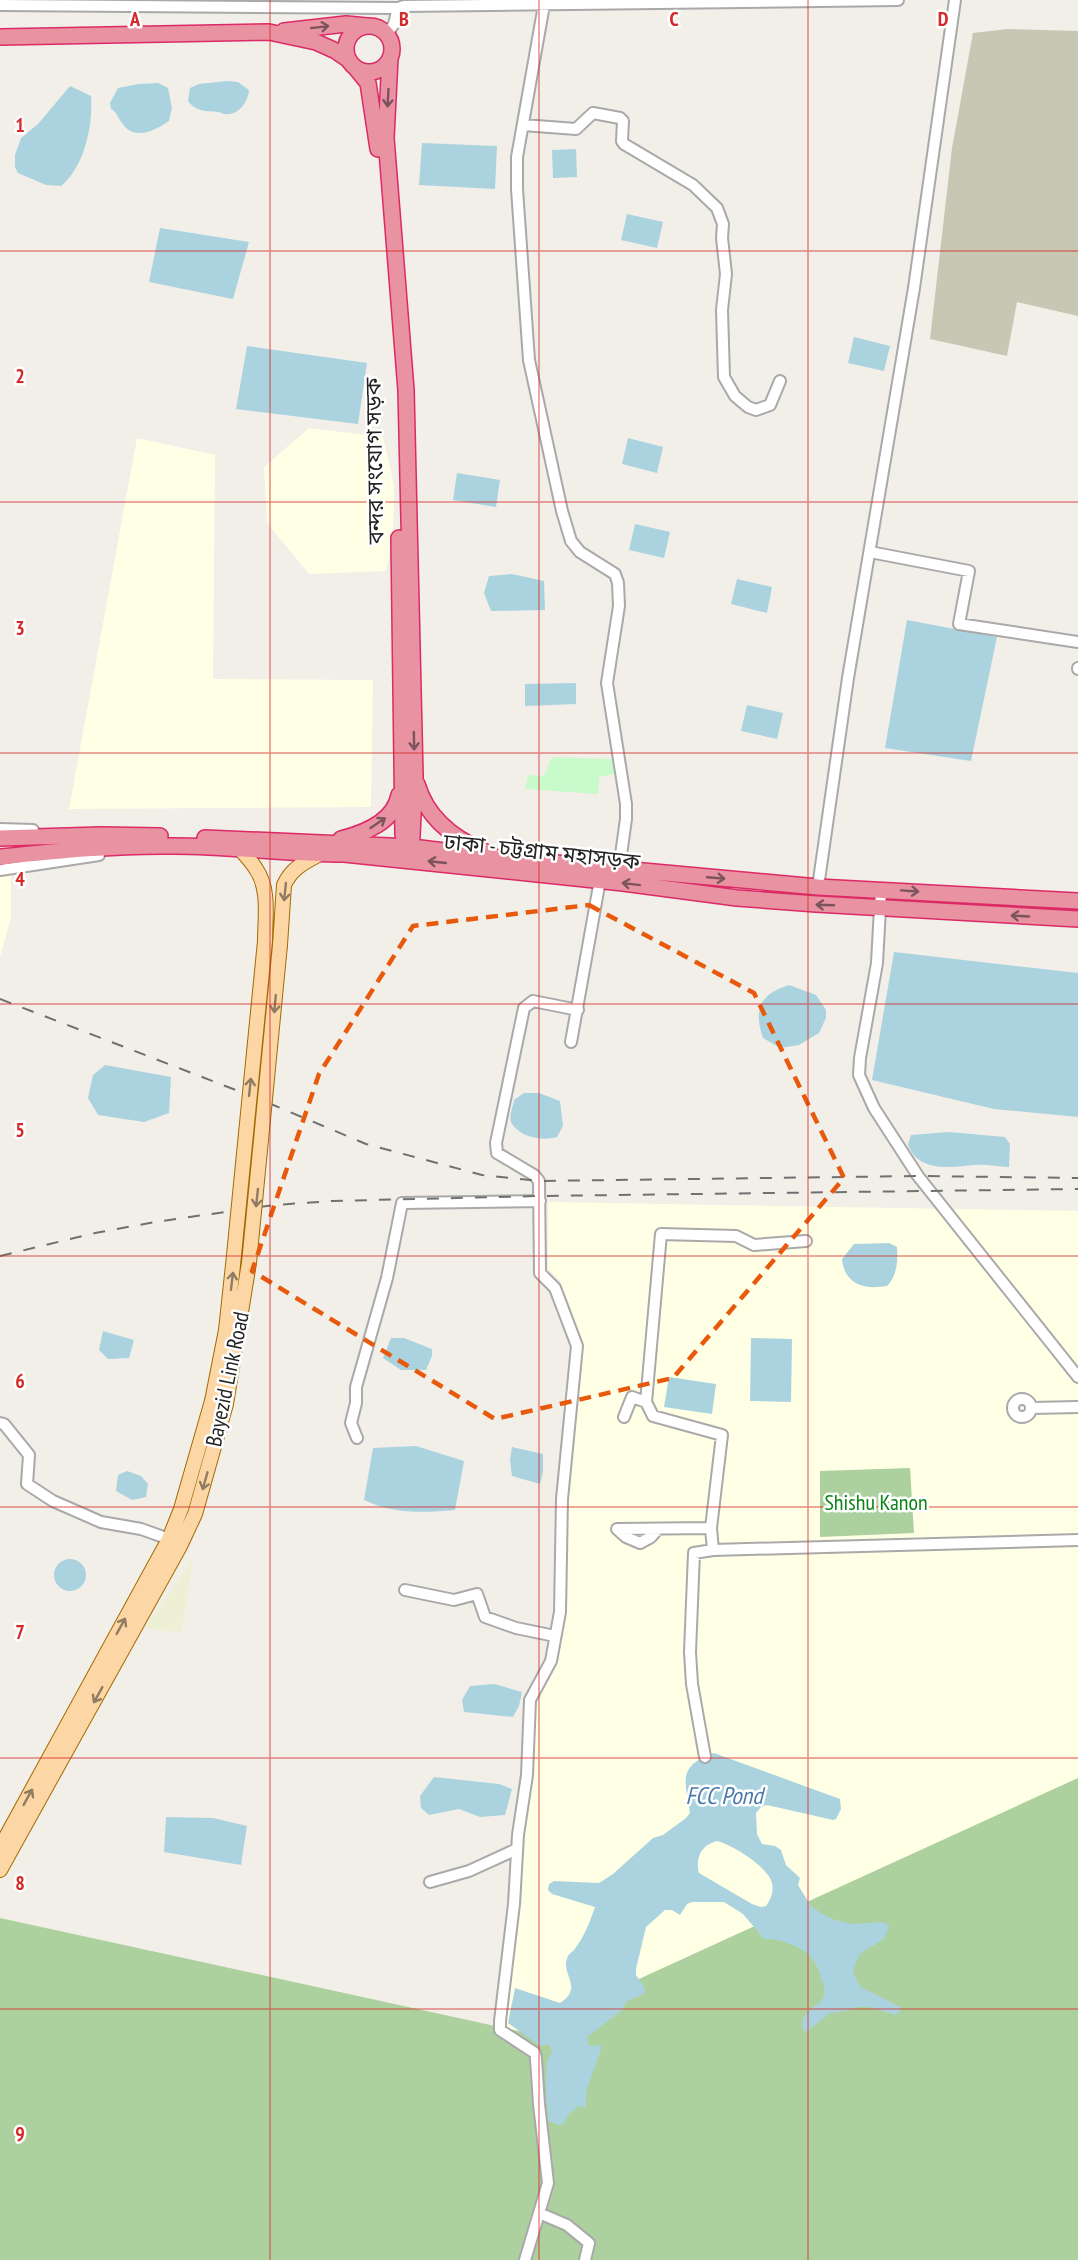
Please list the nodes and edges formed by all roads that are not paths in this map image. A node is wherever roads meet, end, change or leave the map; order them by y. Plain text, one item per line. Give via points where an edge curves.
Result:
1 (898, 0) edge
2 (955, 0) edge
3 (0, 5) edge
4 (544, 5) junction
5 (398, 8) junction
6 (372, 26) junction
7 (269, 32) junction
8 (387, 34) junction
9 (0, 37) edge
10 (390, 58) junction
11 (352, 64) junction
12 (523, 125) junction
13 (780, 381) dead end
14 (870, 552) junction
15 (1078, 642) edge
16 (409, 776) junction
17 (0, 829) edge
18 (138, 836) junction
19 (0, 838) edge
20 (100, 841) junction
21 (322, 849) junction
22 (241, 850) junction
23 (407, 853) junction
24 (0, 857) edge
25 (501, 858) junction
26 (619, 869) junction
27 (0, 870) edge
28 (600, 880) junction
29 (818, 887) junction
30 (881, 890) junction
31 (1078, 901) edge
32 (881, 907) junction
33 (1078, 919) edge
34 (578, 1010) junction
35 (571, 1042) dead end
36 (540, 1201) junction
37 (806, 1241) dead end
38 (1078, 1377) edge
39 (219, 1402) junction
40 (646, 1402) junction
41 (1031, 1407) dead end
42 (1078, 1407) edge
43 (624, 1418) dead end
44 (0, 1423) edge
45 (357, 1438) dead end
46 (711, 1528) junction
47 (658, 1529) dead end
48 (169, 1539) junction
49 (1078, 1540) edge
50 (713, 1550) junction
51 (405, 1590) dead end
52 (555, 1636) junction
53 (705, 1757) dead end
54 (0, 1848) edge
55 (517, 1849) junction
56 (0, 1870) edge
57 (430, 1882) dead end
58 (539, 2213) junction
59 (525, 2260) edge
60 (585, 2260) edge

1 - 4 street
2 - 14 street via 914,288
3 - 5 street
4 - 5 street
4 - 12 street
5 - 8 street
7 -> 6 highway via 346,24
6 - 8 highway
6 - 11 highway via 358,29 348,39 346,53
7 - 9 highway
7 - 11 highway via 316,42
8 - 10 highway via 392,46
10 - 11 highway via 375,71 361,71
10 -> 16 highway, বন্দর সংযোগ সড়ক via 386,138 406,390
11 - 16 highway, বন্দর সংযোগ সড়ক via 368,83 377,138 397,391
12 - 13 street via 576,129 594,113 620,118 624,144 711,200 723,224 724,377 735,396 756,410 770,405
12 - 26 street via 517,189 529,360 571,541 580,552 615,574 618,583 619,606 607,682 626,804
14 - 15 street via 969,571 959,624
14 - 29 street
21 -> 16 highway via 379,824 393,811
16 - 23 highway, বন্দর সংযোগ সড়ক
16 - 25 highway via 438,824 474,847
17 - 18 street
18 - 20 highway, ঢাকা - চট্টগ্রাম মহাসড়ক
18 - 21 highway, ঢাকা - চট্টগ্রাম মহাসড়ক
19 - 20 highway, ঢাকা - চট্টগ্রাম মহাসড়ক
20 - 22 highway, ঢাকা - চট্টগ্রাম মহাসড়ক
20 - 24 highway, ঢাকা - চট্টগ্রাম মহাসড়ক
20 - 27 street via 99,855
21 - 22 highway, ঢাকা - চট্টগ্রাম মহাসড়ক
21 - 23 highway, ঢাকা - চট্টগ্রাম মহাসড়ক
21 -> 39 main road, Bayezid Link Road, bridge via 293,869 285,885 252,1241 239,1334
39 -> 22 main road, Bayezid Link Road, bridge via 266,898 260,875
23 - 25 highway, ঢাকা - চট্টগ্রাম মহাসড়ক
28 -> 23 highway, ঢাকা - চট্টগ্রাম মহাসড়ক
25 - 26 highway, ঢাকা - চট্টগ্রাম মহাসড়ক
26 -> 29 highway, ঢাকা - চট্টগ্রাম মহাসড়ক
32 -> 28 highway, ঢাকা - চট্টগ্রাম মহাসড়ক via 737,898
28 - 34 street
29 - 30 highway, ঢাকা - চট্টগ্রাম মহাসড়ক
30 -> 31 highway, ঢাকা - চট্টগ্রাম মহাসড়ক
30 - 32 street
33 -> 32 highway, ঢাকা - চট্টগ্রাম মহাসড়ক
32 - 38 street via 877,963 859,1075 874,1107 918,1176
34 - 35 street
34 - 36 street via 533,1001 524,1008 498,1132 497,1154 534,1175 539,1181
36 - 45 street via 402,1203 387,1278 356,1387 351,1423
36 - 52 street via 540,1272 555,1288 578,1346 562,1499 560,1612
37 - 40 street via 754,1245 736,1236 661,1234
39 - 48 main road, Bayezid Link Road
39 -> 56 main road, Bayezid Link Road via 195,1514
40 - 43 street via 628,1396
40 - 46 street via 653,1416 722,1435
41 - 42 street
44 - 48 street via 29,1455 27,1484 53,1501 101,1522
46 - 47 street
46 - 50 street
54 -> 48 main road, Bayezid Link Road
49 - 50 street
50 - 53 street via 694,1553 690,1652
51 - 52 street via 454,1600 477,1594 485,1617
52 - 55 street via 551,1661 530,1700 527,1775
55 - 57 street via 469,1871
55 - 58 street via 500,2030 535,2053 548,2183
58 - 59 street
58 - 60 street via 567,2225 589,2243

